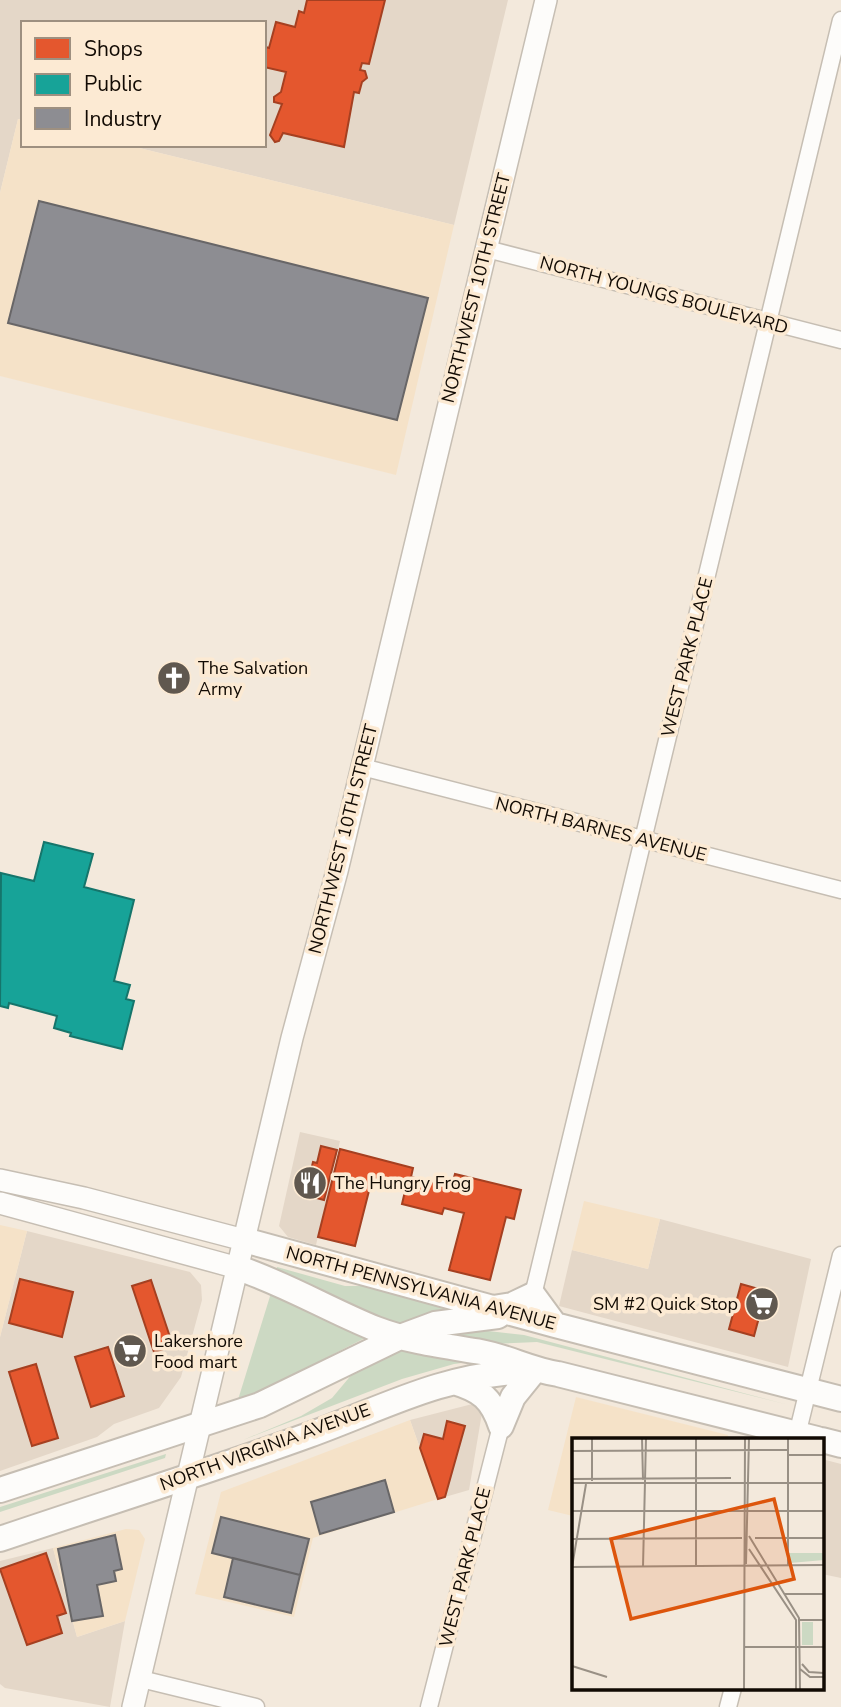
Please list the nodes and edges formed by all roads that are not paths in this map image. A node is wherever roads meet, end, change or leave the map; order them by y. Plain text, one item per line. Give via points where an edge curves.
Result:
1 (546, 0) edge
2 (841, 20) edge
3 (487, 249) junction
4 (768, 322) junction
5 (841, 340) edge
6 (362, 767) junction
7 (643, 839) junction
8 (841, 890) edge
9 (0, 1180) edge
10 (0, 1203) edge
11 (244, 1240) junction
12 (841, 1255) edge
13 (238, 1268) junction
14 (533, 1295) junction
15 (492, 1308) junction
16 (516, 1315) junction
17 (555, 1325) junction
18 (400, 1337) junction
19 (534, 1371) junction
20 (453, 1382) junction
21 (807, 1390) junction
22 (841, 1399) edge
23 (200, 1426) junction
24 (501, 1426) junction
25 (808, 1438) edge
26 (187, 1476) junction
27 (0, 1490) edge
28 (0, 1539) edge
29 (141, 1679) junction
30 (732, 1690) edge
31 (133, 1707) edge
32 (139, 1707) edge
33 (256, 1707) edge
34 (429, 1707) edge
35 (728, 1707) edge

1 - 3 main road, NORTHWEST 10TH STREET
2 - 4 street, WEST PARK PLACE
3 - 4 street, NORTH YOUNGS BOULEVARD
3 - 6 main road, NORTHWEST 10TH STREET
4 - 5 street, NORTH YOUNGS BOULEVARD
4 - 7 street, WEST PARK PLACE
6 - 7 street, NORTH BARNES AVENUE
6 - 11 main road, NORTHWEST 10TH STREET
7 - 8 street, NORTH BARNES AVENUE
7 - 14 street, WEST PARK PLACE
9 - 11 main road, NORTH PENNSYLVANIA AVENUE
10 - 13 main road, NORTH PENNSYLVANIA AVENUE
11 - 13 main road, NORTHWEST 10TH STREET
11 - 15 main road, NORTH PENNSYLVANIA AVENUE
12 - 21 street
13 - 18 main road, NORTH PENNSYLVANIA AVENUE
13 - 23 main road, NORTHWEST 10TH STREET
14 - 15 main road
14 - 17 main road
15 - 16 main road, NORTH PENNSYLVANIA AVENUE
16 - 17 main road, NORTH PENNSYLVANIA AVENUE
16 - 18 main road via 435,1324
17 - 21 main road, NORTH PENNSYLVANIA AVENUE
18 - 19 main road, NORTH PENNSYLVANIA AVENUE via 482,1352
18 - 23 main road via 295,1390
19 - 20 main road, NORTH VIRGINIA AVENUE
19 - 24 main road via 513,1397
19 - 25 main road, NORTH PENNSYLVANIA AVENUE
20 - 24 main road via 483,1392
20 - 26 main road, NORTH VIRGINIA AVENUE via 419,1390 311,1434
21 - 22 main road, NORTH PENNSYLVANIA AVENUE
21 - 25 street
23 - 26 main road, NORTHWEST 10TH STREET
23 - 27 main road
24 - 34 street, WEST PARK PLACE
26 - 28 main road, NORTH VIRGINIA AVENUE
26 - 29 main road, NORTHWEST 10TH STREET
29 - 31 main road, NORTHWEST 10TH STREET
29 - 32 main road, NORTHWEST 10TH STREET
29 - 33 street
30 - 35 street

